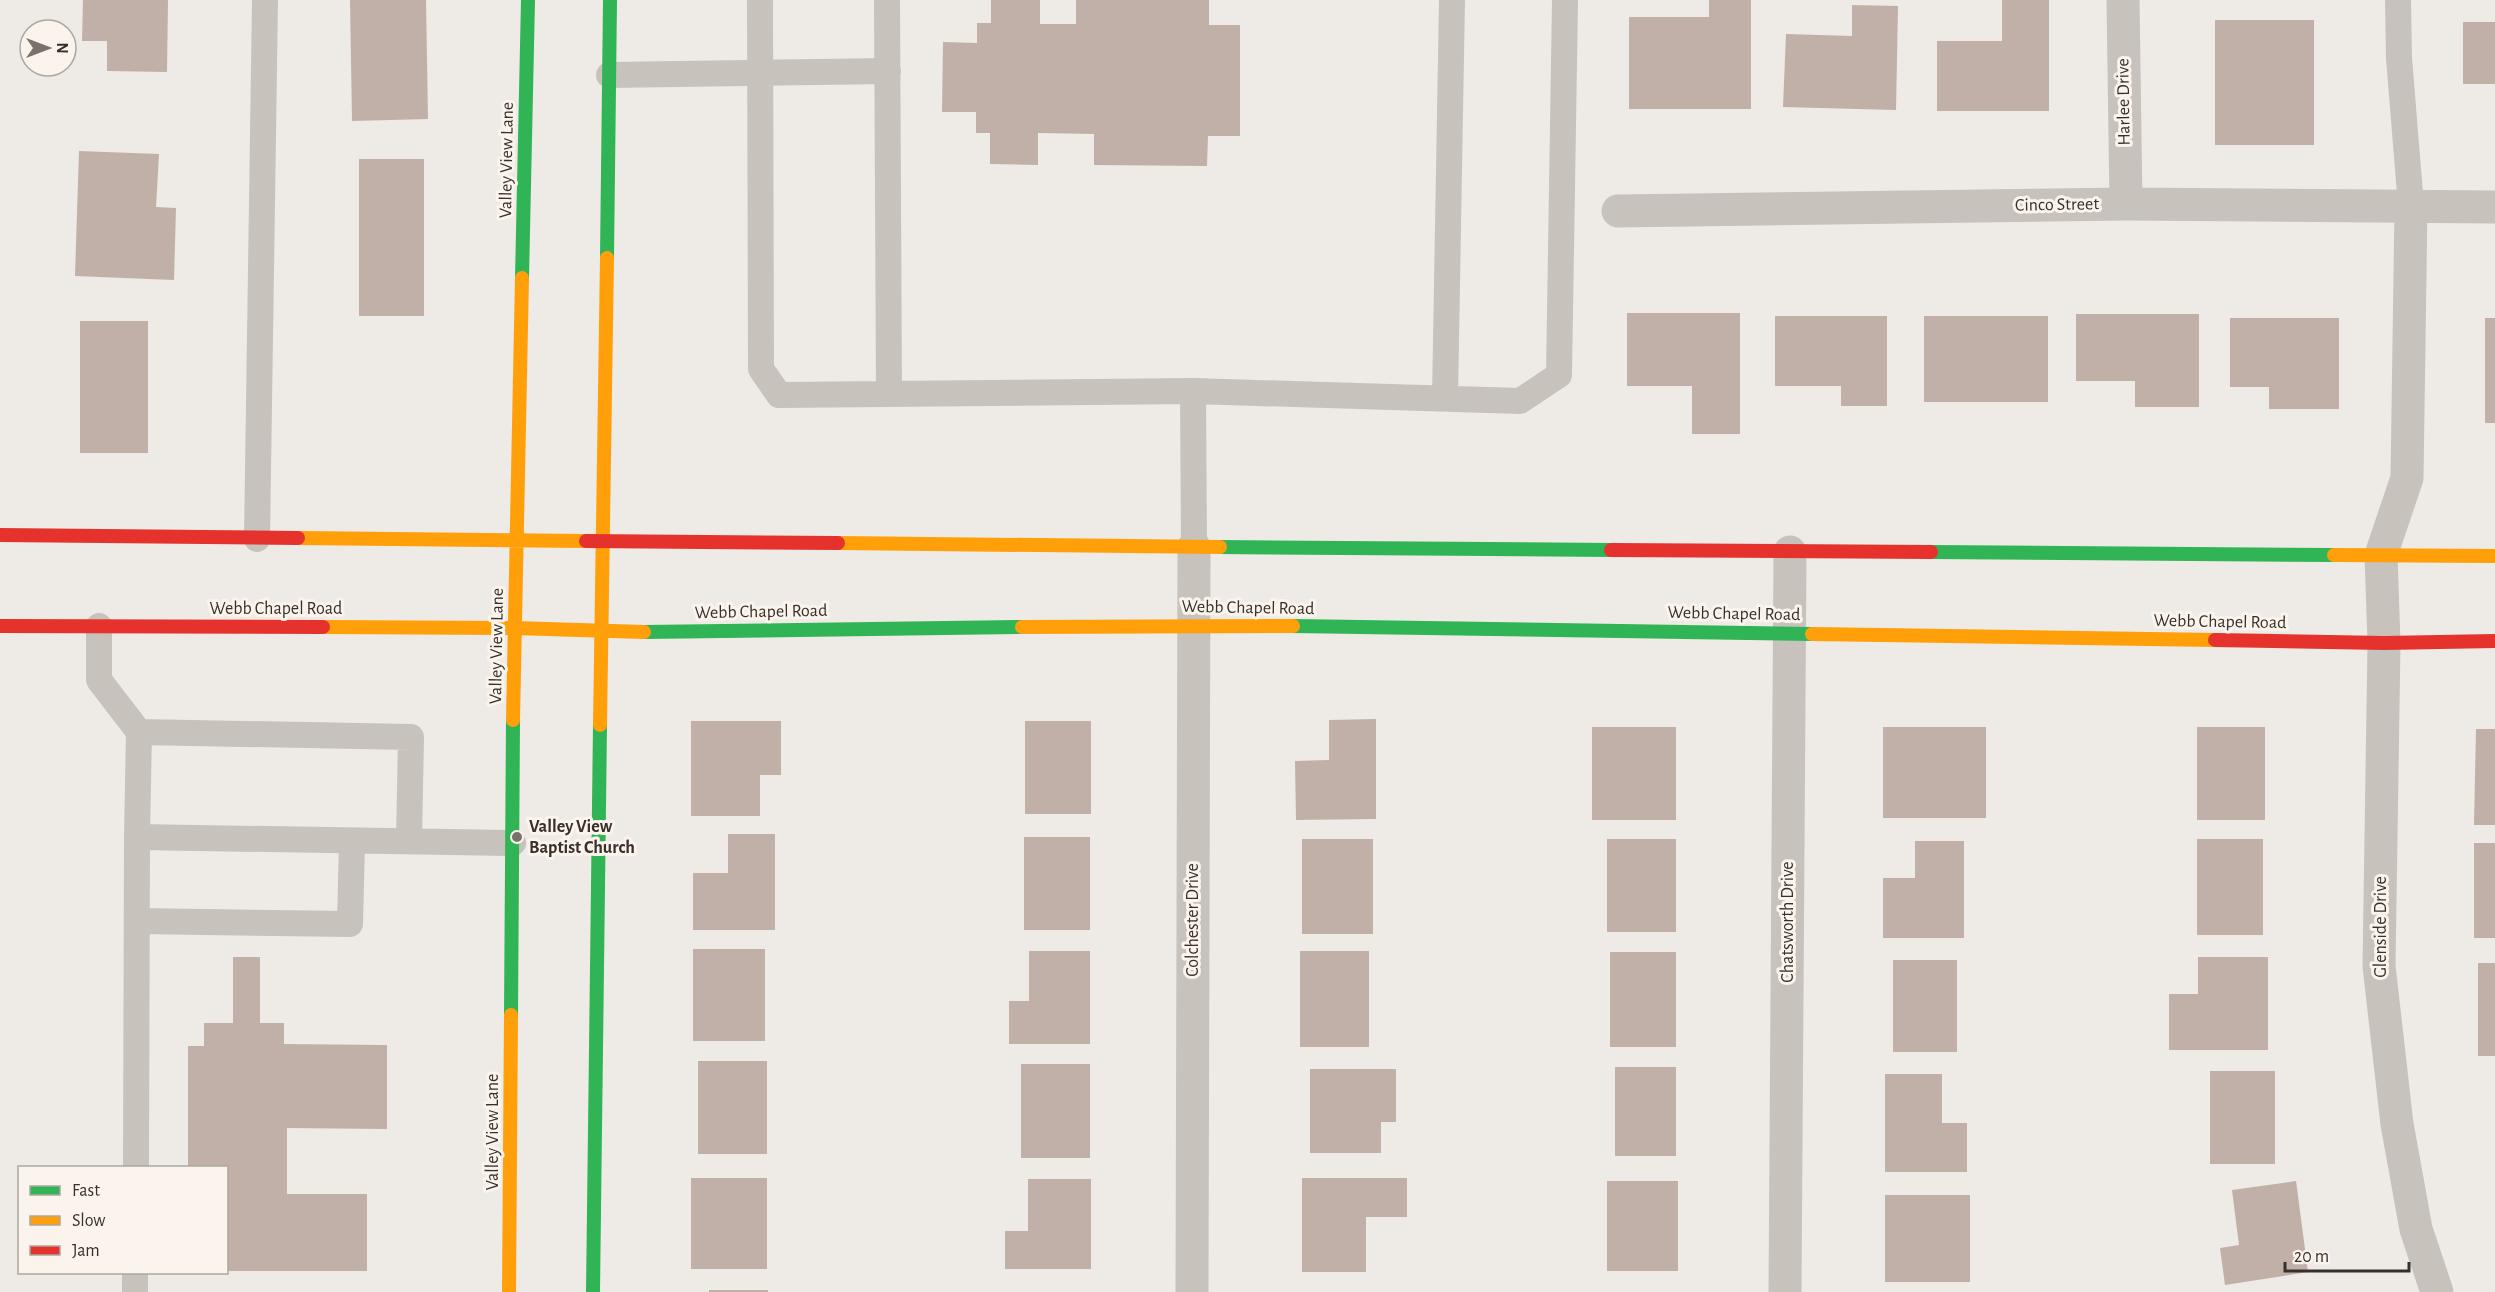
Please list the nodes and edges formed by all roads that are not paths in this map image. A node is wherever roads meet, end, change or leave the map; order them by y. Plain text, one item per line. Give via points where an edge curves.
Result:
1 (265, 0) edge
2 (528, 0) edge
3 (610, 0) edge
4 (760, 0) edge
5 (887, 0) edge
6 (1452, 0) edge
7 (1565, 0) edge
8 (2123, 0) edge
9 (2398, 0) edge
10 (888, 71) junction
11 (760, 72) junction
12 (609, 75) junction
13 (2126, 204) junction
14 (2411, 206) junction
15 (2495, 207) edge
16 (1618, 211) dead end
17 (1193, 391) junction
18 (889, 394) junction
19 (1445, 398) junction
20 (0, 535) edge
21 (257, 539) junction
22 (517, 541) junction
23 (604, 542) junction
24 (1194, 547) junction
25 (1790, 552) junction
26 (2381, 555) junction
27 (2495, 556) edge
28 (0, 626) edge
29 (99, 626) junction
30 (1194, 626) junction
31 (514, 628) junction
32 (602, 632) junction
33 (1790, 633) junction
34 (2495, 641) edge
35 (2384, 643) junction
36 (139, 732) junction
37 (136, 837) junction
38 (352, 840) junction
39 (409, 841) junction
40 (513, 843) junction
41 (136, 921) junction
42 (136, 1166) edge
43 (135, 1274) edge
44 (135, 1292) edge
45 (509, 1292) edge
46 (593, 1292) edge
47 (1192, 1292) edge
48 (1785, 1292) edge
49 (2437, 1292) edge

1 - 21 lane
2 - 22 main road, Valley View Lane
3 - 12 main road
4 - 11 lane
5 - 10 lane
6 - 19 lane
7 - 19 lane via 1559,375 1520,400
8 - 13 street, Harlee Drive
9 - 14 lane
10 - 11 lane
10 - 18 lane
11 - 12 lane
11 - 18 lane via 761,369 779,395
12 - 23 main road
13 - 14 street, Cinco Street
13 - 16 street, Cinco Street
14 - 15 street, Cinco Street
14 - 26 street via 2407,478
17 - 18 lane
17 - 19 lane
17 - 24 lane
20 - 21 main road
21 - 22 main road
22 - 23 main road
22 - 31 main road, Valley View Lane
23 - 24 main road
23 - 32 main road
24 - 25 main road
24 - 30 street, Colchester Drive
25 - 26 main road
25 - 33 street, Chatsworth Drive
26 - 27 main road
26 - 35 street, Glenside Drive
28 - 29 main road, Webb Chapel Road
29 - 31 main road, Webb Chapel Road
29 - 36 lane via 99,680
30 - 32 main road, Webb Chapel Road
30 - 33 main road, Webb Chapel Road
30 - 47 street, Colchester Drive
31 - 32 main road, Webb Chapel Road
31 - 40 main road, Valley View Lane
32 - 46 main road
33 - 35 main road, Webb Chapel Road
33 - 48 street, Chatsworth Drive
34 - 35 main road, Webb Chapel Road
35 - 49 street, Glenside Drive via 2379,966 2397,1124 2416,1230
36 - 37 lane
36 - 39 lane via 411,737
37 - 38 lane
37 - 41 lane
38 - 39 lane
38 - 41 lane via 350,924
39 - 40 lane
40 - 45 main road, Valley View Lane
41 - 42 lane
43 - 44 lane

